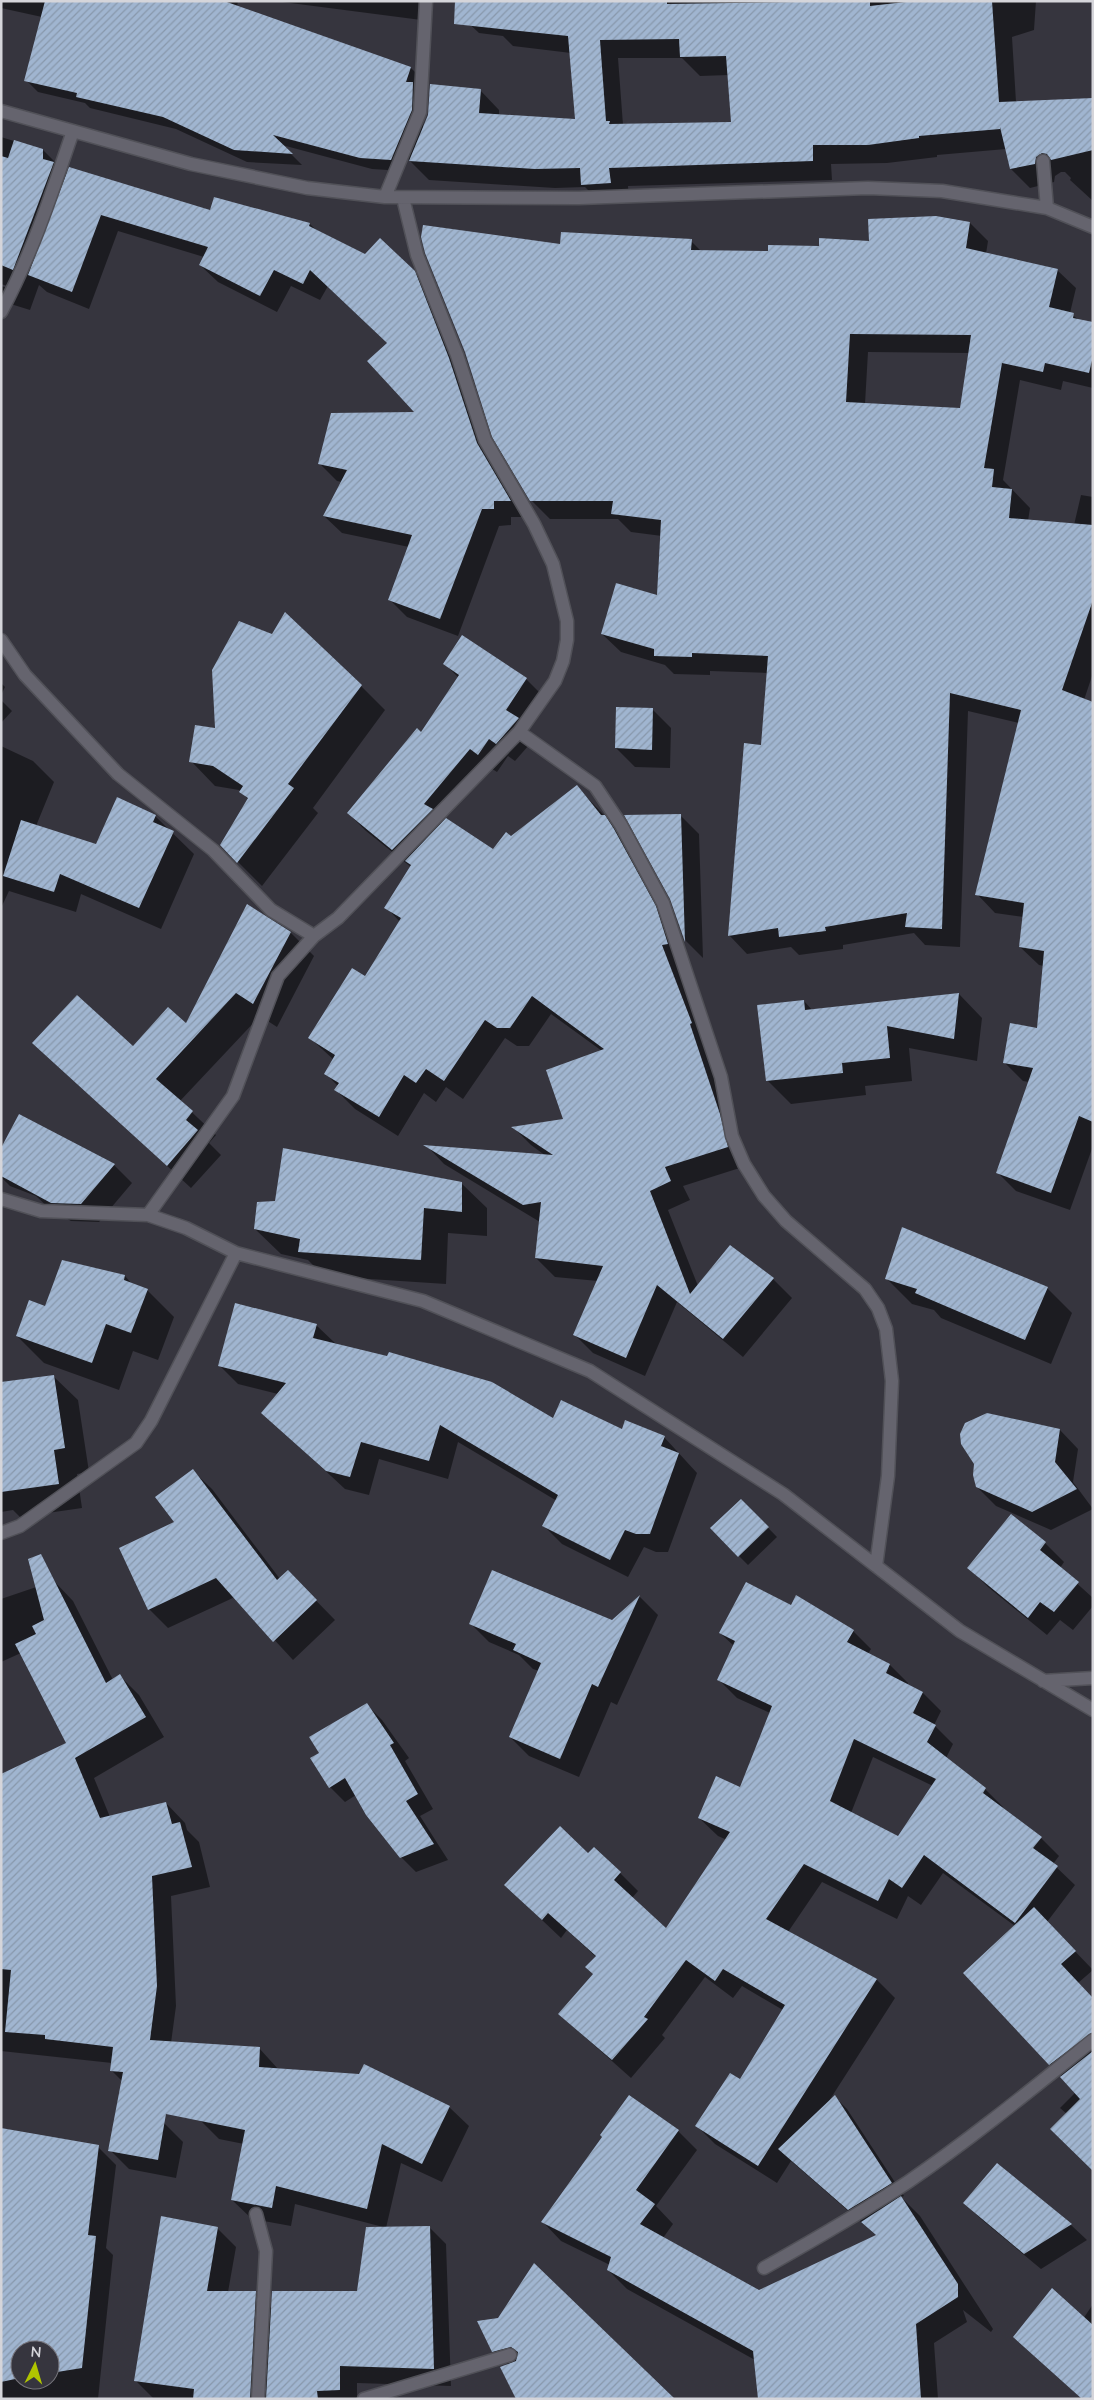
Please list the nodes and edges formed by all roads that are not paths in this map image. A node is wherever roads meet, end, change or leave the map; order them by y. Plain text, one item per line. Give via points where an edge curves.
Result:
1 (426, 1) edge
2 (1, 111) edge
3 (73, 131) junction
4 (1043, 162) dead end
5 (385, 197) junction
6 (403, 198) junction
7 (1047, 208) junction
8 (1093, 227) edge
9 (1, 312) edge
10 (1, 640) edge
11 (520, 732) junction
12 (314, 936) junction
13 (1, 1200) edge
14 (148, 1215) junction
15 (236, 1253) junction
16 (1, 1533) edge
17 (876, 1566) junction
18 (1093, 1678) edge
19 (1043, 1680) junction
20 (1093, 1710) edge
21 (1093, 2040) edge
22 (256, 2214) dead end
23 (764, 2268) dead end
24 (510, 2355) dead end
25 (258, 2399) edge
26 (364, 2399) edge

1 - 5 street via 420,112
2 - 3 street
3 - 5 street via 191,164 307,188
3 - 9 street via 20,276
4 - 7 street
5 - 6 street
6 - 7 street via 579,198 868,188 942,191
6 - 11 street via 417,255 457,355 485,440 534,524 561,590 567,622 563,661 555,681
7 - 8 street
10 - 12 street via 24,675 118,774 213,850 271,910
11 - 12 street via 338,918
11 - 17 street via 595,786 621,825 662,903 721,1078 732,1136 749,1172 786,1221 865,1289 878,1308 886,1330 892,1381 888,1476
12 - 14 street via 278,976 233,1096
13 - 14 street via 41,1212
14 - 15 street via 186,1228
15 - 16 street via 151,1421 136,1443 20,1526
15 - 17 street via 423,1300 590,1372 783,1494
17 - 19 street via 960,1631
18 - 19 street
19 - 20 street
21 - 23 street via 1017,2102 908,2182
22 - 25 street via 266,2251
24 - 26 street

